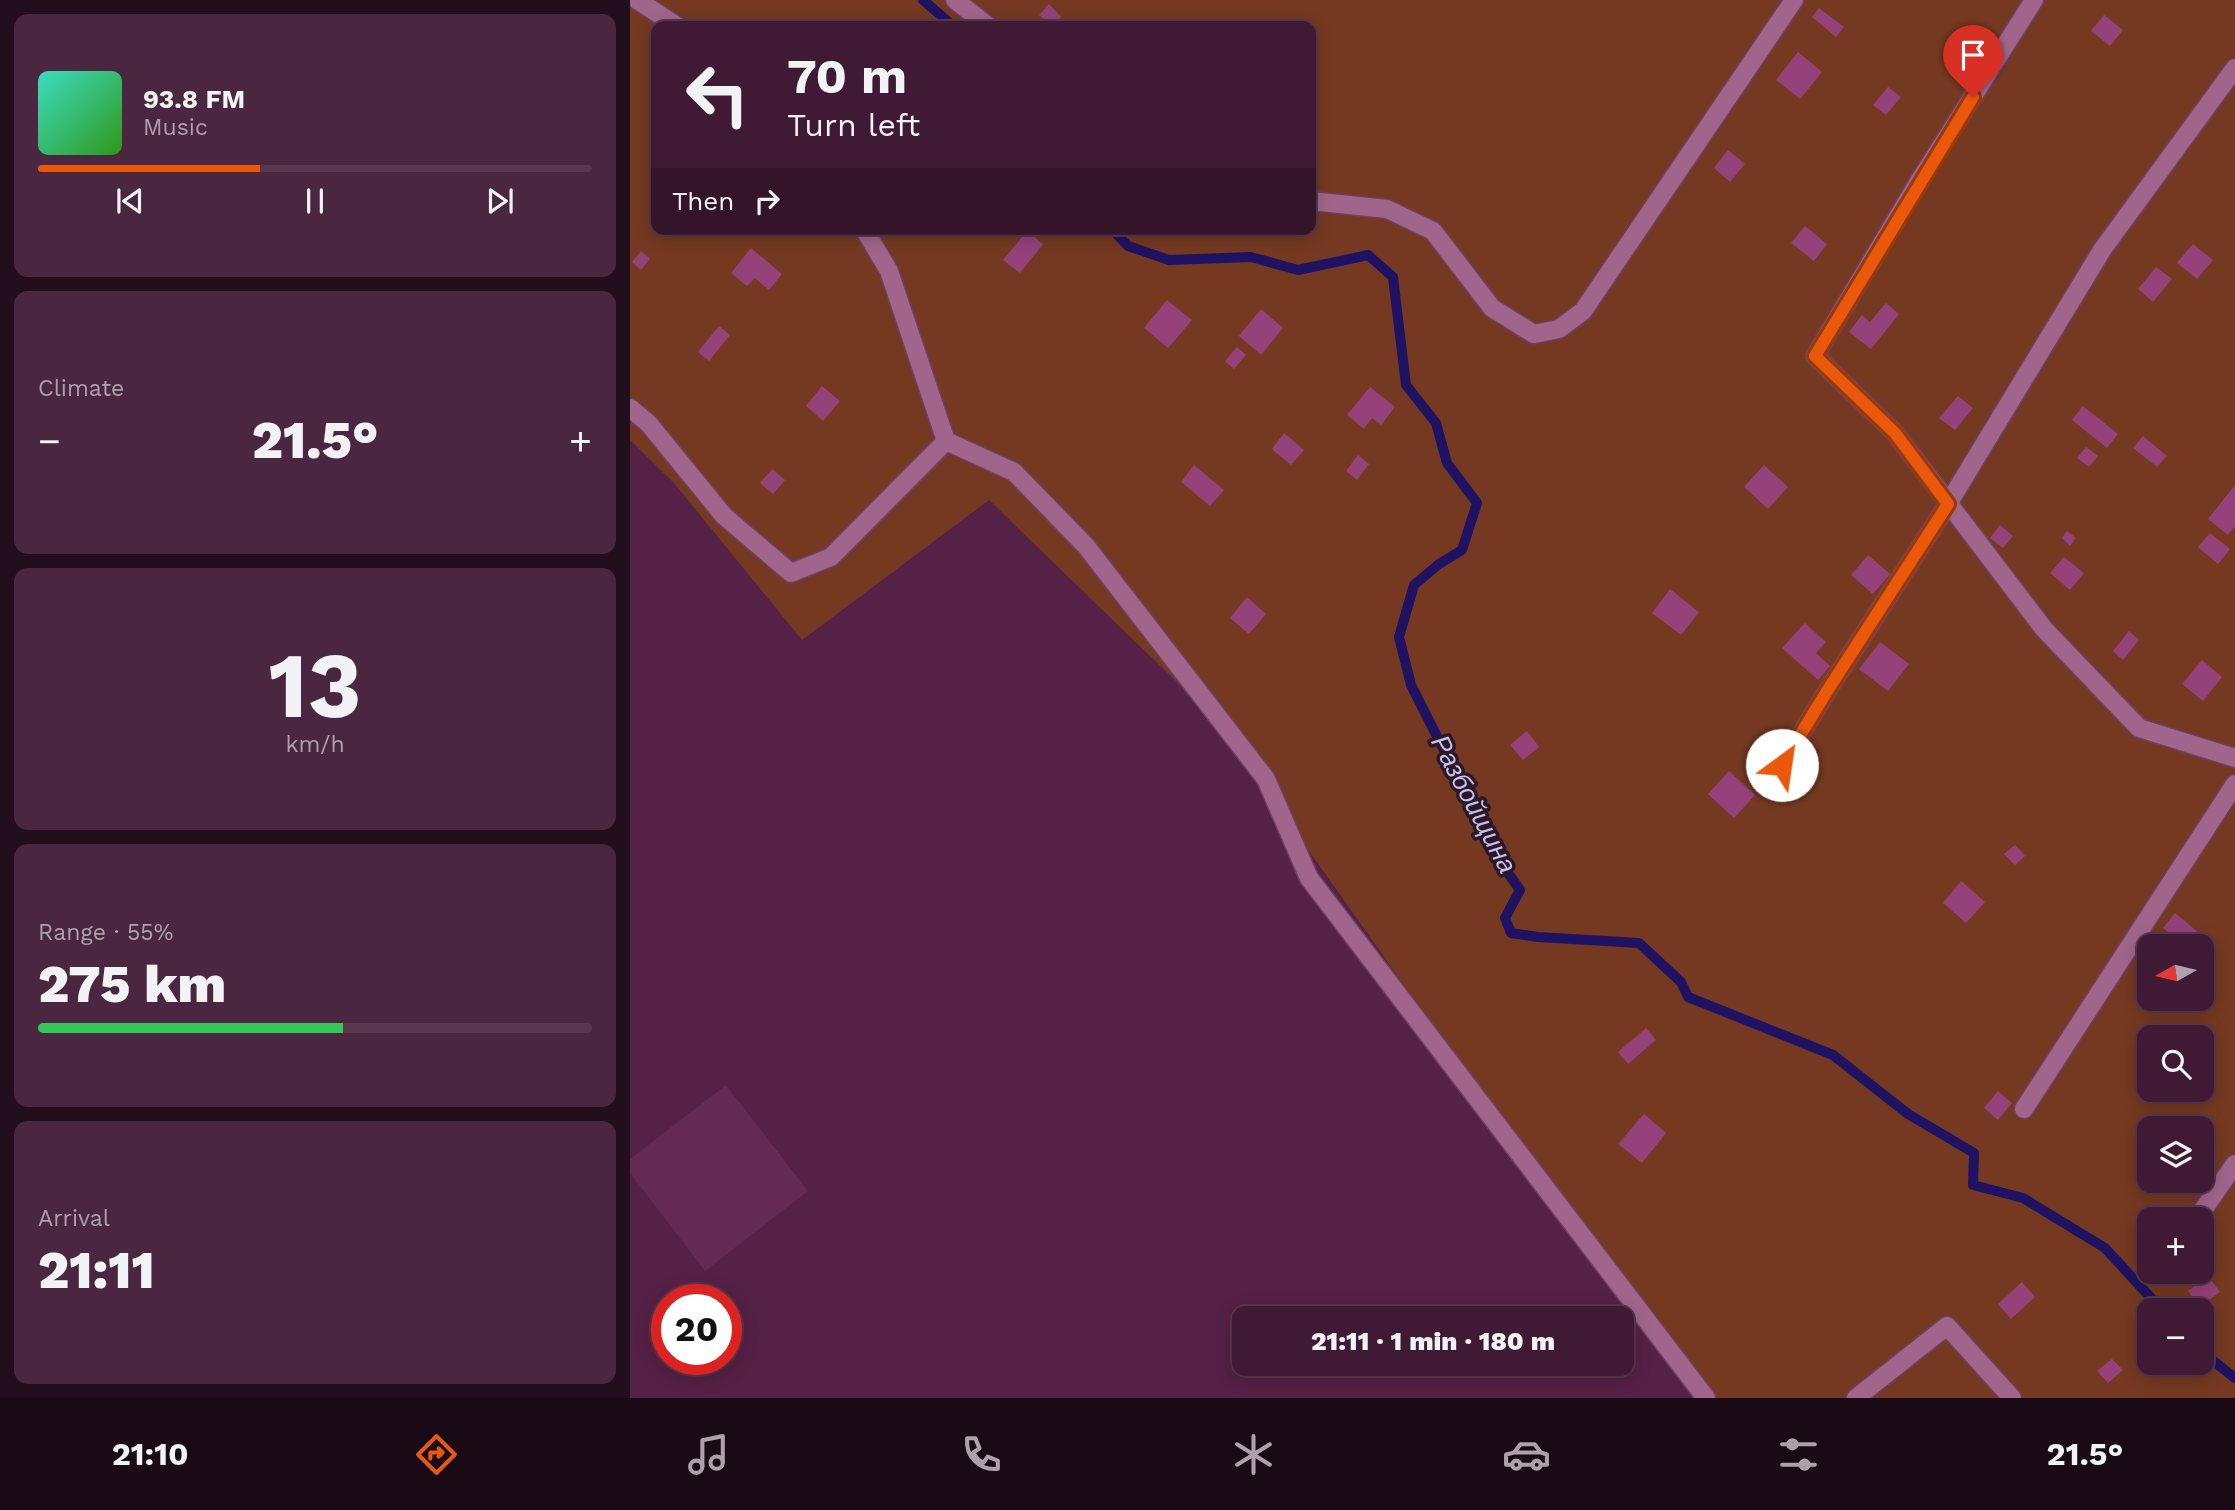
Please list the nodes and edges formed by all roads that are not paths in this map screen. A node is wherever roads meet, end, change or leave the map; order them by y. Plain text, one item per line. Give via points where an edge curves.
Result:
1 (637, 0) edge
2 (955, 0) edge
3 (1794, 0) edge
4 (2034, 0) edge
5 (669, 21) edge
6 (982, 21) edge
7 (2235, 68) edge
8 (1316, 202) edge
9 (868, 235) edge
10 (630, 408) edge
11 (946, 441) junction
12 (1948, 504) junction
13 (2235, 758) edge
14 (1782, 765) dead end
15 (2235, 784) edge
16 (2024, 1110) dead end
17 (2235, 1164) edge
18 (2205, 1207) edge
19 (1706, 1398) edge
20 (1856, 1398) edge
21 (2012, 1398) edge

1 - 5 lane
2 - 6 lane
3 - 8 lane via 1583,311 1559,329 1534,334 1493,308 1433,231 1387,209
4 - 12 lane via 1815,356 1895,433
7 - 12 lane via 2102,250
9 - 11 lane via 889,271
10 - 11 lane via 649,424 724,516 791,573 831,557
11 - 19 lane via 1014,472 1086,546 1266,779 1309,878
12 - 13 lane via 2044,629 2139,728
12 - 14 lane
15 - 16 lane
17 - 18 lane
20 - 21 lane via 1947,1326

